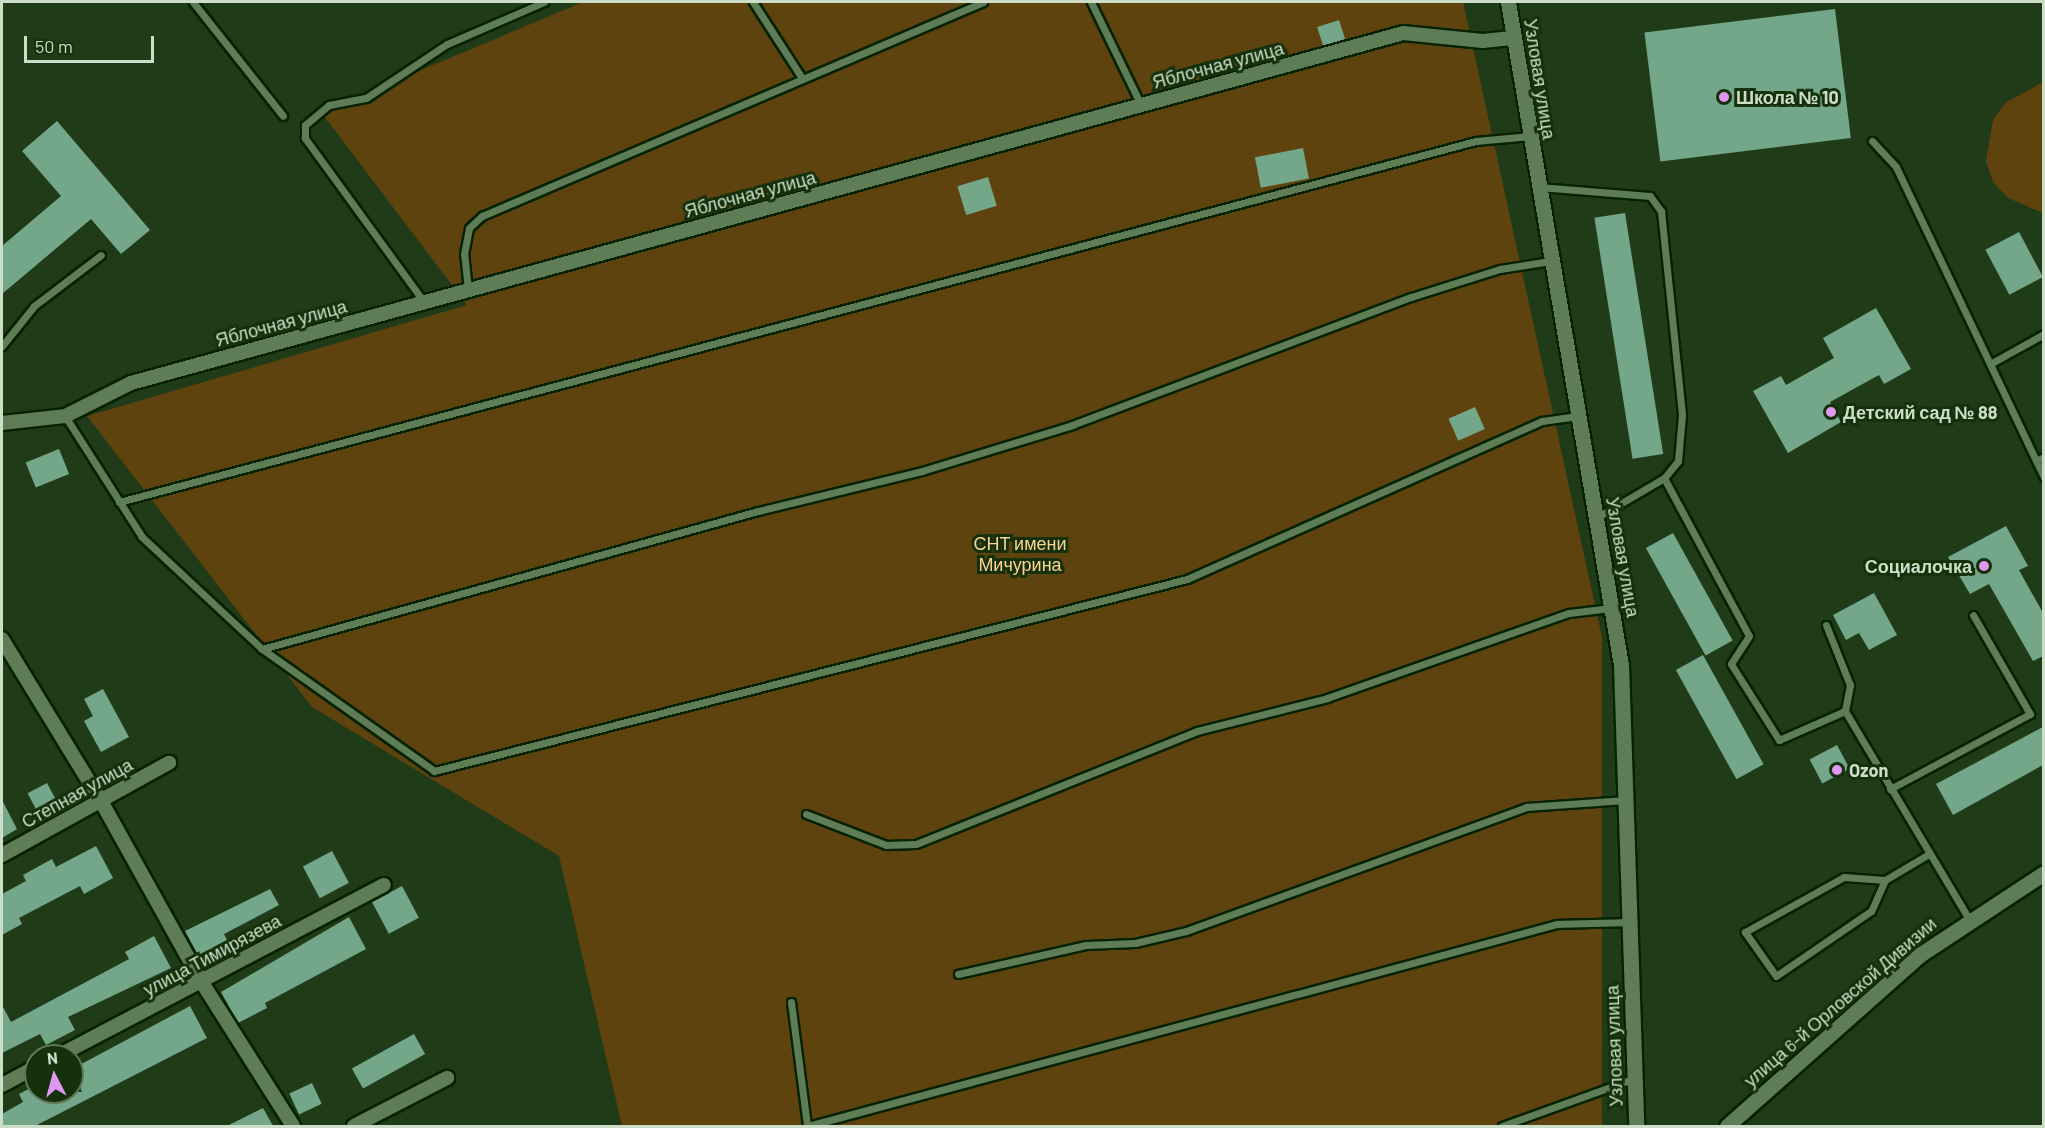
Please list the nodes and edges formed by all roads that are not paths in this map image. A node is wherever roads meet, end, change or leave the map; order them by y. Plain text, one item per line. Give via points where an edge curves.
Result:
1 (193, 2) edge
2 (544, 2) edge
3 (753, 2) edge
4 (983, 2) edge
5 (1091, 2) edge
6 (1508, 2) edge
7 (1514, 38) junction
8 (802, 78) junction
9 (1141, 105) junction
10 (283, 116) dead end
11 (1530, 136) junction
12 (1872, 141) dead end
13 (1536, 187) junction
14 (101, 255) dead end
15 (1550, 261) junction
16 (468, 290) junction
17 (424, 302) junction
18 (2043, 334) edge
19 (2, 346) edge
20 (1990, 364) junction
21 (65, 416) junction
22 (1578, 416) junction
23 (2, 423) edge
24 (2043, 457) edge
25 (2036, 461) junction
26 (2043, 477) edge
27 (1664, 478) junction
28 (119, 502) junction
29 (1596, 518) junction
30 (1611, 608) junction
31 (1973, 615) dead end
32 (1826, 625) dead end
33 (2, 639) edge
34 (262, 650) junction
35 (1845, 711) junction
36 (169, 762) dead end
37 (1890, 789) junction
38 (1626, 800) junction
39 (101, 801) junction
40 (806, 814) dead end
41 (1929, 854) junction
42 (2, 855) edge
43 (2043, 873) edge
44 (1885, 880) junction
45 (384, 885) dead end
46 (1968, 919) junction
47 (1629, 922) junction
48 (958, 974) dead end
49 (201, 981) junction
50 (791, 1002) dead end
51 (81, 1044) edge
52 (24, 1073) edge
53 (447, 1078) dead end
54 (1635, 1078) junction
55 (2, 1085) edge
56 (294, 1126) edge
57 (354, 1126) edge
58 (808, 1126) edge
59 (1502, 1126) edge
60 (1636, 1126) edge
61 (1726, 1126) edge

1 - 10 lane
2 - 17 lane via 447,44 366,98 329,105 305,125 305,138
3 - 8 lane
4 - 8 lane
5 - 9 lane
6 - 7 street, Узловая улица
7 - 9 street, Яблочная улица via 1483,41 1403,33
7 - 11 street, Узловая улица
8 - 16 lane via 482,216 469,228 464,254
9 - 16 street, Яблочная улица
11 - 13 street, Узловая улица
11 - 28 lane via 1476,141
12 - 20 lane via 1896,167
13 - 15 street, Узловая улица
13 - 27 lane via 1650,196 1661,211 1682,415 1678,460
14 - 19 lane via 34,306
15 - 22 street, Узловая улица
15 - 34 lane via 1500,269 1411,297 1072,425 922,471 758,511
16 - 17 street, Яблочная улица
17 - 21 street, Яблочная улица via 131,382
18 - 20 lane
20 - 25 lane
21 - 23 street, Яблочная улица
21 - 28 lane
22 - 29 street, Узловая улица
22 - 34 lane via 1542,421 1187,579 434,771
24 - 25 lane
25 - 26 lane
27 - 29 lane
27 - 35 lane via 1749,636 1731,664 1779,740
28 - 34 lane via 142,537
29 - 30 street, Узловая улица
30 - 38 street, Узловая улица via 1621,665
30 - 40 lane via 1569,613 1328,698 1197,731 916,844 886,845
31 - 37 lane via 2030,714
32 - 35 lane via 1850,685
33 - 39 street
35 - 37 lane
36 - 39 street, Степная улица
37 - 41 lane
38 - 47 street, Узловая улица
38 - 48 lane via 1526,807 1186,931 1134,943 1086,945
39 - 42 street, Степная улица
39 - 49 street
41 - 44 lane
41 - 46 lane
43 - 46 street, улица 6-й Орловской Дивизии
44 - 44 lane via 1871,911 1776,976 1745,932 1844,877
45 - 49 street, улица Тимирязева
46 - 61 street, улица 6-й Орловской Дивизии via 1921,954
47 - 54 street, Узловая улица
47 - 58 lane via 1557,924
49 - 51 street, улица Тимирязева
49 - 56 street
50 - 58 lane
52 - 55 street
53 - 57 street
54 - 59 lane
54 - 60 street, Узловая улица

